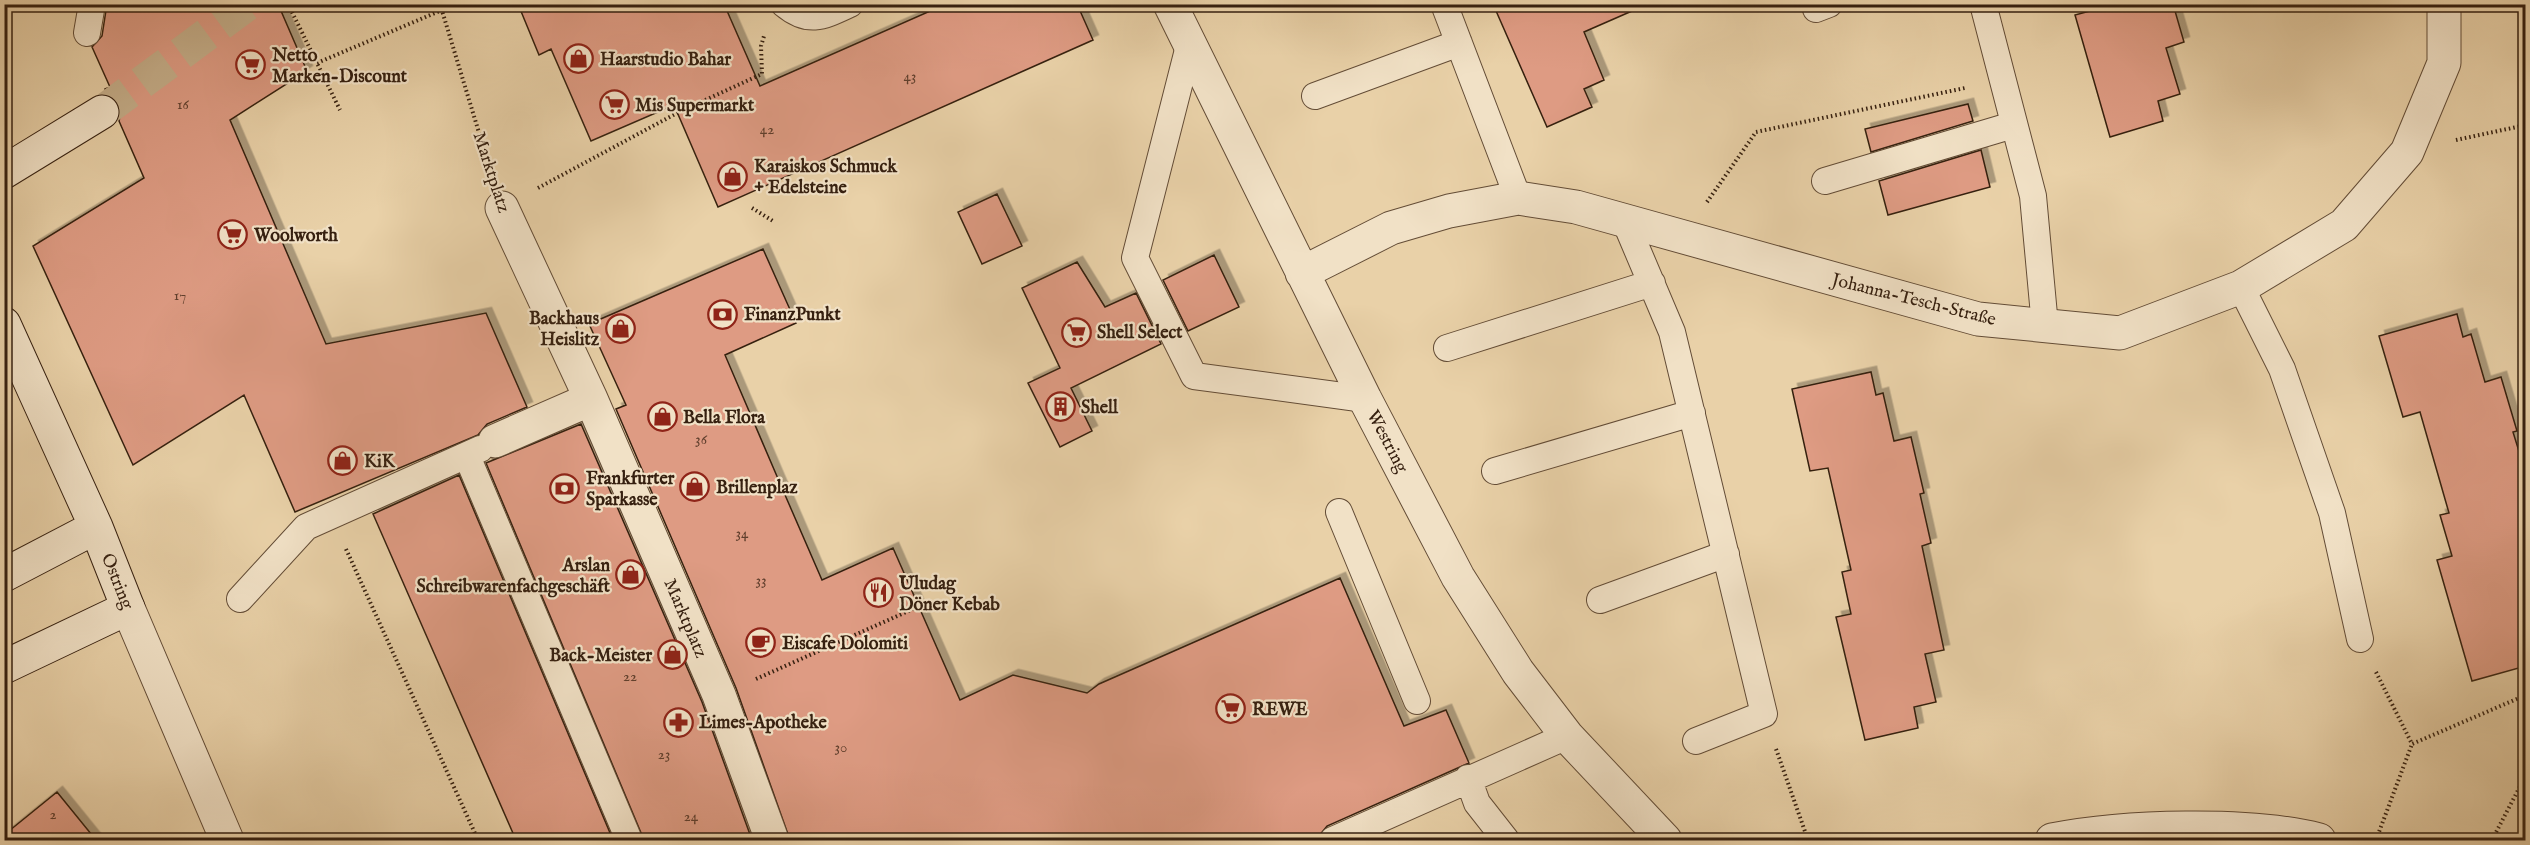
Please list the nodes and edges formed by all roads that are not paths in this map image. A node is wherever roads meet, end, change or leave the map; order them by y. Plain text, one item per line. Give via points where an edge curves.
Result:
1 (92, 4) edge
2 (784, 4) edge
3 (850, 4) edge
4 (1170, 4) edge
5 (1444, 4) edge
6 (1983, 4) edge
7 (2444, 4) edge
8 (87, 33) dead end
9 (1190, 42) junction
10 (1459, 43) junction
11 (1315, 96) dead end
12 (102, 112) tunnel mouth
13 (2013, 125) junction
14 (4, 172) edge
15 (1825, 182) dead end
16 (1518, 198) junction
17 (502, 208) road end
18 (1625, 221) junction
19 (1302, 273) junction
20 (1652, 283) junction
21 (2241, 287) junction
22 (4, 324) edge
23 (2045, 326) junction
24 (1447, 348) dead end
25 (591, 399) junction
26 (1365, 399) junction
27 (1692, 413) junction
28 (481, 449) junction
29 (1495, 471) dead end
30 (1339, 512) dead end
31 (96, 527) junction
32 (1726, 554) junction
33 (4, 575) edge
34 (240, 599) dead end
35 (1600, 600) dead end
36 (128, 608) junction
37 (2360, 639) road end
38 (4, 667) edge
39 (1417, 700) dead end
40 (1567, 736) junction
41 (1696, 741) dead end
42 (1468, 778) junction
43 (227, 840) edge
44 (629, 840) edge
45 (772, 840) edge
46 (1333, 840) edge
47 (1506, 840) edge
48 (1665, 840) edge
49 (2052, 840) edge
50 (2319, 840) edge

1 - 8 lane
2 - 3 lane via 792,11 819,18
4 - 9 street, Westring
5 - 10 lane
6 - 13 lane
7 - 21 street, Johanna-Tesch-Straße via 2444,63 2407,152 2344,225
9 - 19 street, Westring
9 - 26 lane via 1135,258 1194,376
10 - 11 lane
10 - 16 lane
12 - 14 street
13 - 15 lane
13 - 23 lane via 2033,196
16 - 18 street, Johanna-Tesch-Straße via 1576,207
16 - 19 street, Johanna-Tesch-Straße via 1449,211 1391,228
17 - 25 street, Marktplatz
18 - 20 lane
18 - 23 street, Johanna-Tesch-Straße via 1978,319
19 - 26 street, Westring
20 - 24 lane
20 - 27 lane via 1672,332
21 - 23 street, Johanna-Tesch-Straße via 2120,333
21 - 37 lane via 2282,369 2332,513
22 - 31 street, Ostring
25 - 28 street
25 - 45 street, Marktplatz via 719,695
26 - 40 street, Westring via 1458,577 1518,672
27 - 29 lane
27 - 32 lane
28 - 34 lane via 306,527
28 - 44 lane
30 - 39 lane
31 - 33 street
31 - 36 street, Ostring
32 - 35 lane
32 - 41 lane via 1764,714
36 - 38 street
36 - 43 street, Ostring
40 - 42 lane
40 - 48 street, Westring
42 - 46 lane
42 - 47 lane via 1477,803
49 - 50 street via 2184,829 2294,834

